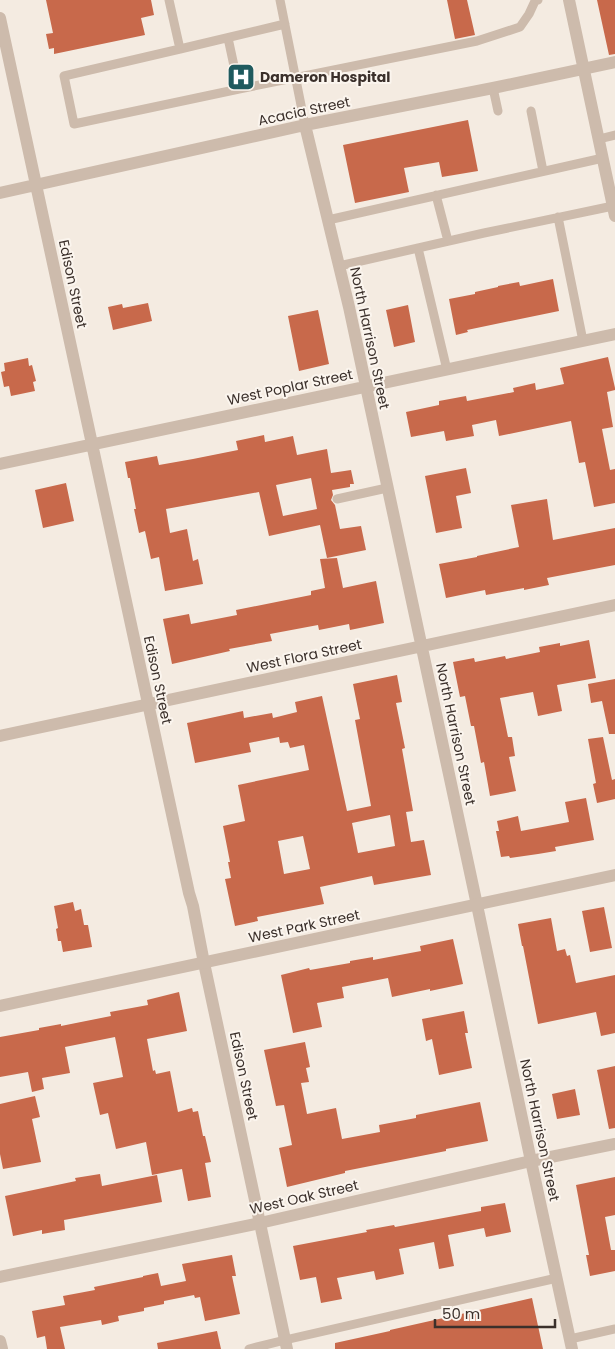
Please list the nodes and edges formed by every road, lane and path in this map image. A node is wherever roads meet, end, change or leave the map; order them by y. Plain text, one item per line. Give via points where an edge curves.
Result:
1 (169, 0) edge
2 (280, 0) edge
3 (538, 0) edge
4 (568, 0) edge
5 (0, 18) edge
6 (285, 24) junction
7 (228, 38) junction
8 (180, 49) junction
9 (615, 62) edge
10 (583, 68) junction
11 (296, 78) junction
12 (492, 88) junction
13 (238, 89) junction
14 (498, 111) dead end
15 (530, 111) dead end
16 (305, 126) junction
17 (615, 136) edge
18 (598, 139) junction
19 (602, 158) junction
20 (543, 171) junction
21 (611, 173) edge
22 (36, 186) junction
23 (0, 193) edge
24 (436, 195) junction
25 (614, 211) edge
26 (558, 217) junction
27 (328, 220) junction
28 (448, 241) junction
29 (418, 248) junction
30 (339, 266) junction
31 (615, 334) edge
32 (583, 341) junction
33 (447, 370) junction
34 (366, 387) junction
35 (93, 445) junction
36 (0, 464) edge
37 (387, 488) junction
38 (337, 499) dead end
39 (615, 604) edge
40 (421, 646) junction
41 (148, 705) junction
42 (0, 736) edge
43 (615, 875) edge
44 (477, 905) junction
45 (204, 963) junction
46 (0, 1006) edge
47 (615, 1144) edge
48 (531, 1161) junction
49 (260, 1223) junction
50 (0, 1277) edge
51 (557, 1278) junction
52 (615, 1328) edge
53 (0, 1342) edge
54 (286, 1344) edge
55 (571, 1344) edge
56 (2, 1349) edge
57 (249, 1349) edge

1 - 8 lane
2 - 6 lane
3 - 11 lane via 520,27 477,41
4 - 10 street
5 - 22 street, Edison Street
6 - 7 lane
6 - 11 lane
7 - 8 lane
7 - 13 lane
8 - 13 lane via 64,76 74,124
9 - 10 street, Acacia Street
10 - 12 street, Acacia Street
10 - 18 street
11 - 13 lane
11 - 16 lane
12 - 14 lane
12 - 16 street, Acacia Street
15 - 20 lane
16 - 22 street, Acacia Street
16 - 27 street, North Harrison Street
17 - 18 lane
18 - 19 street
19 - 20 lane
19 - 21 street
20 - 24 lane
21 - 25 street
22 - 23 street, Acacia Street
22 - 35 street, Edison Street
24 - 27 lane
24 - 28 lane
25 - 26 lane
26 - 28 lane
26 - 32 lane
27 - 30 street, North Harrison Street
28 - 29 lane
29 - 30 lane
29 - 33 lane
30 - 34 street, North Harrison Street
31 - 32 street, West Poplar Street
32 - 33 street, West Poplar Street
33 - 34 street, West Poplar Street
34 - 35 street, West Poplar Street
34 - 37 street, North Harrison Street
35 - 36 street, West Poplar Street
35 - 41 street, Edison Street
37 - 38 lane
37 - 40 street, North Harrison Street
39 - 40 street, West Flora Street
40 - 41 street, West Flora Street
40 - 44 street, North Harrison Street
41 - 42 street, West Flora Street
41 - 45 street, Edison Street
43 - 44 street, West Park Street
44 - 45 street, West Park Street
44 - 48 street, North Harrison Street
45 - 46 street, West Park Street
45 - 49 street, Edison Street
47 - 48 street, West Oak Street
48 - 49 street, West Oak Street
48 - 51 street, North Harrison Street
49 - 50 street, West Oak Street
49 - 54 street, Edison Street
51 - 54 lane
51 - 55 street, North Harrison Street
52 - 55 lane
53 - 56 street
54 - 57 lane

